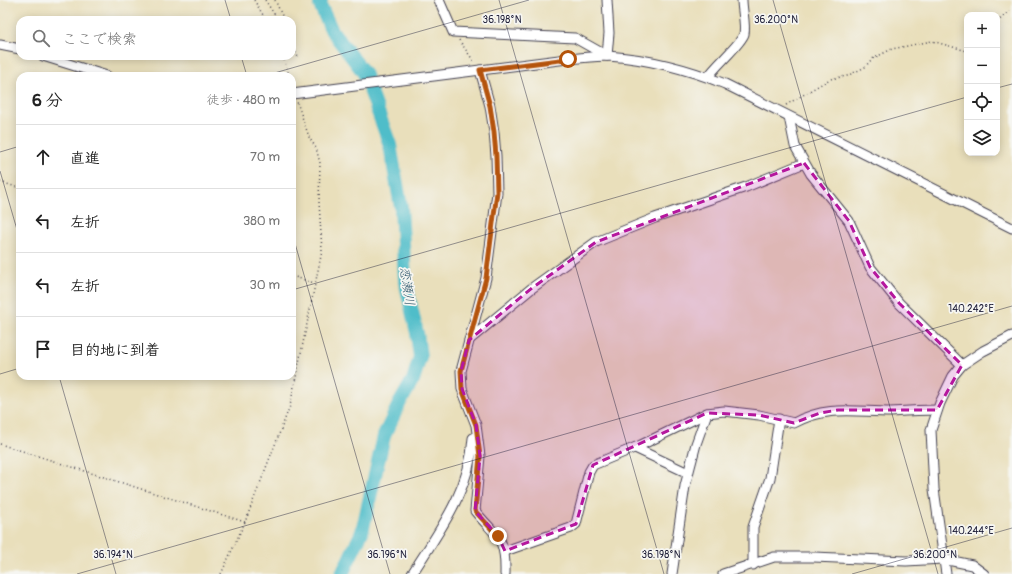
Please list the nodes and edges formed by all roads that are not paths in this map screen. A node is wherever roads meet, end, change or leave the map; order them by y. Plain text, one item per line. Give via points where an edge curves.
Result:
1 (439, 0) edge
2 (607, 0) edge
3 (742, 0) edge
4 (0, 44) edge
5 (16, 48) edge
6 (607, 56) junction
7 (56, 60) edge
8 (480, 70) junction
9 (94, 72) edge
10 (708, 77) junction
11 (296, 94) edge
12 (789, 117) junction
13 (804, 163) junction
14 (1012, 228) edge
15 (1012, 336) edge
16 (469, 340) junction
17 (962, 365) junction
18 (937, 410) junction
19 (707, 413) junction
20 (779, 419) junction
21 (476, 425) junction
22 (635, 448) junction
23 (688, 473) junction
24 (505, 551) junction
25 (943, 559) junction
26 (753, 565) junction
27 (412, 574) edge
28 (505, 574) edge
29 (672, 574) edge
30 (723, 574) edge
31 (946, 574) edge
32 (984, 574) edge

1 - 6 street via 453,32 575,38
2 - 6 street
3 - 10 street via 744,34
4 - 5 street
6 - 8 street
6 - 10 street via 649,61
7 - 9 street
8 - 11 street
8 - 16 street via 494,132 497,192 486,278
10 - 12 street
12 - 13 street via 795,146
12 - 14 street
13 - 16 street via 596,242 532,288
13 - 17 street via 849,221 870,267 899,303
15 - 17 street
16 - 21 street via 461,371 462,389
17 - 18 street via 953,376
18 - 20 street via 838,410 807,416 794,423
18 - 25 street via 931,430 934,489 944,550
19 - 20 street via 724,412
19 - 22 street
19 - 23 street
20 - 26 street via 770,478 753,527
21 - 24 street via 480,456 475,511 498,536
21 - 27 street via 462,489 452,512
22 - 23 street
22 - 24 street via 592,465 576,524 571,528
23 - 29 street
24 - 28 street
25 - 26 street via 906,561 884,558 774,558
25 - 31 street
25 - 32 street via 972,565
26 - 30 street

